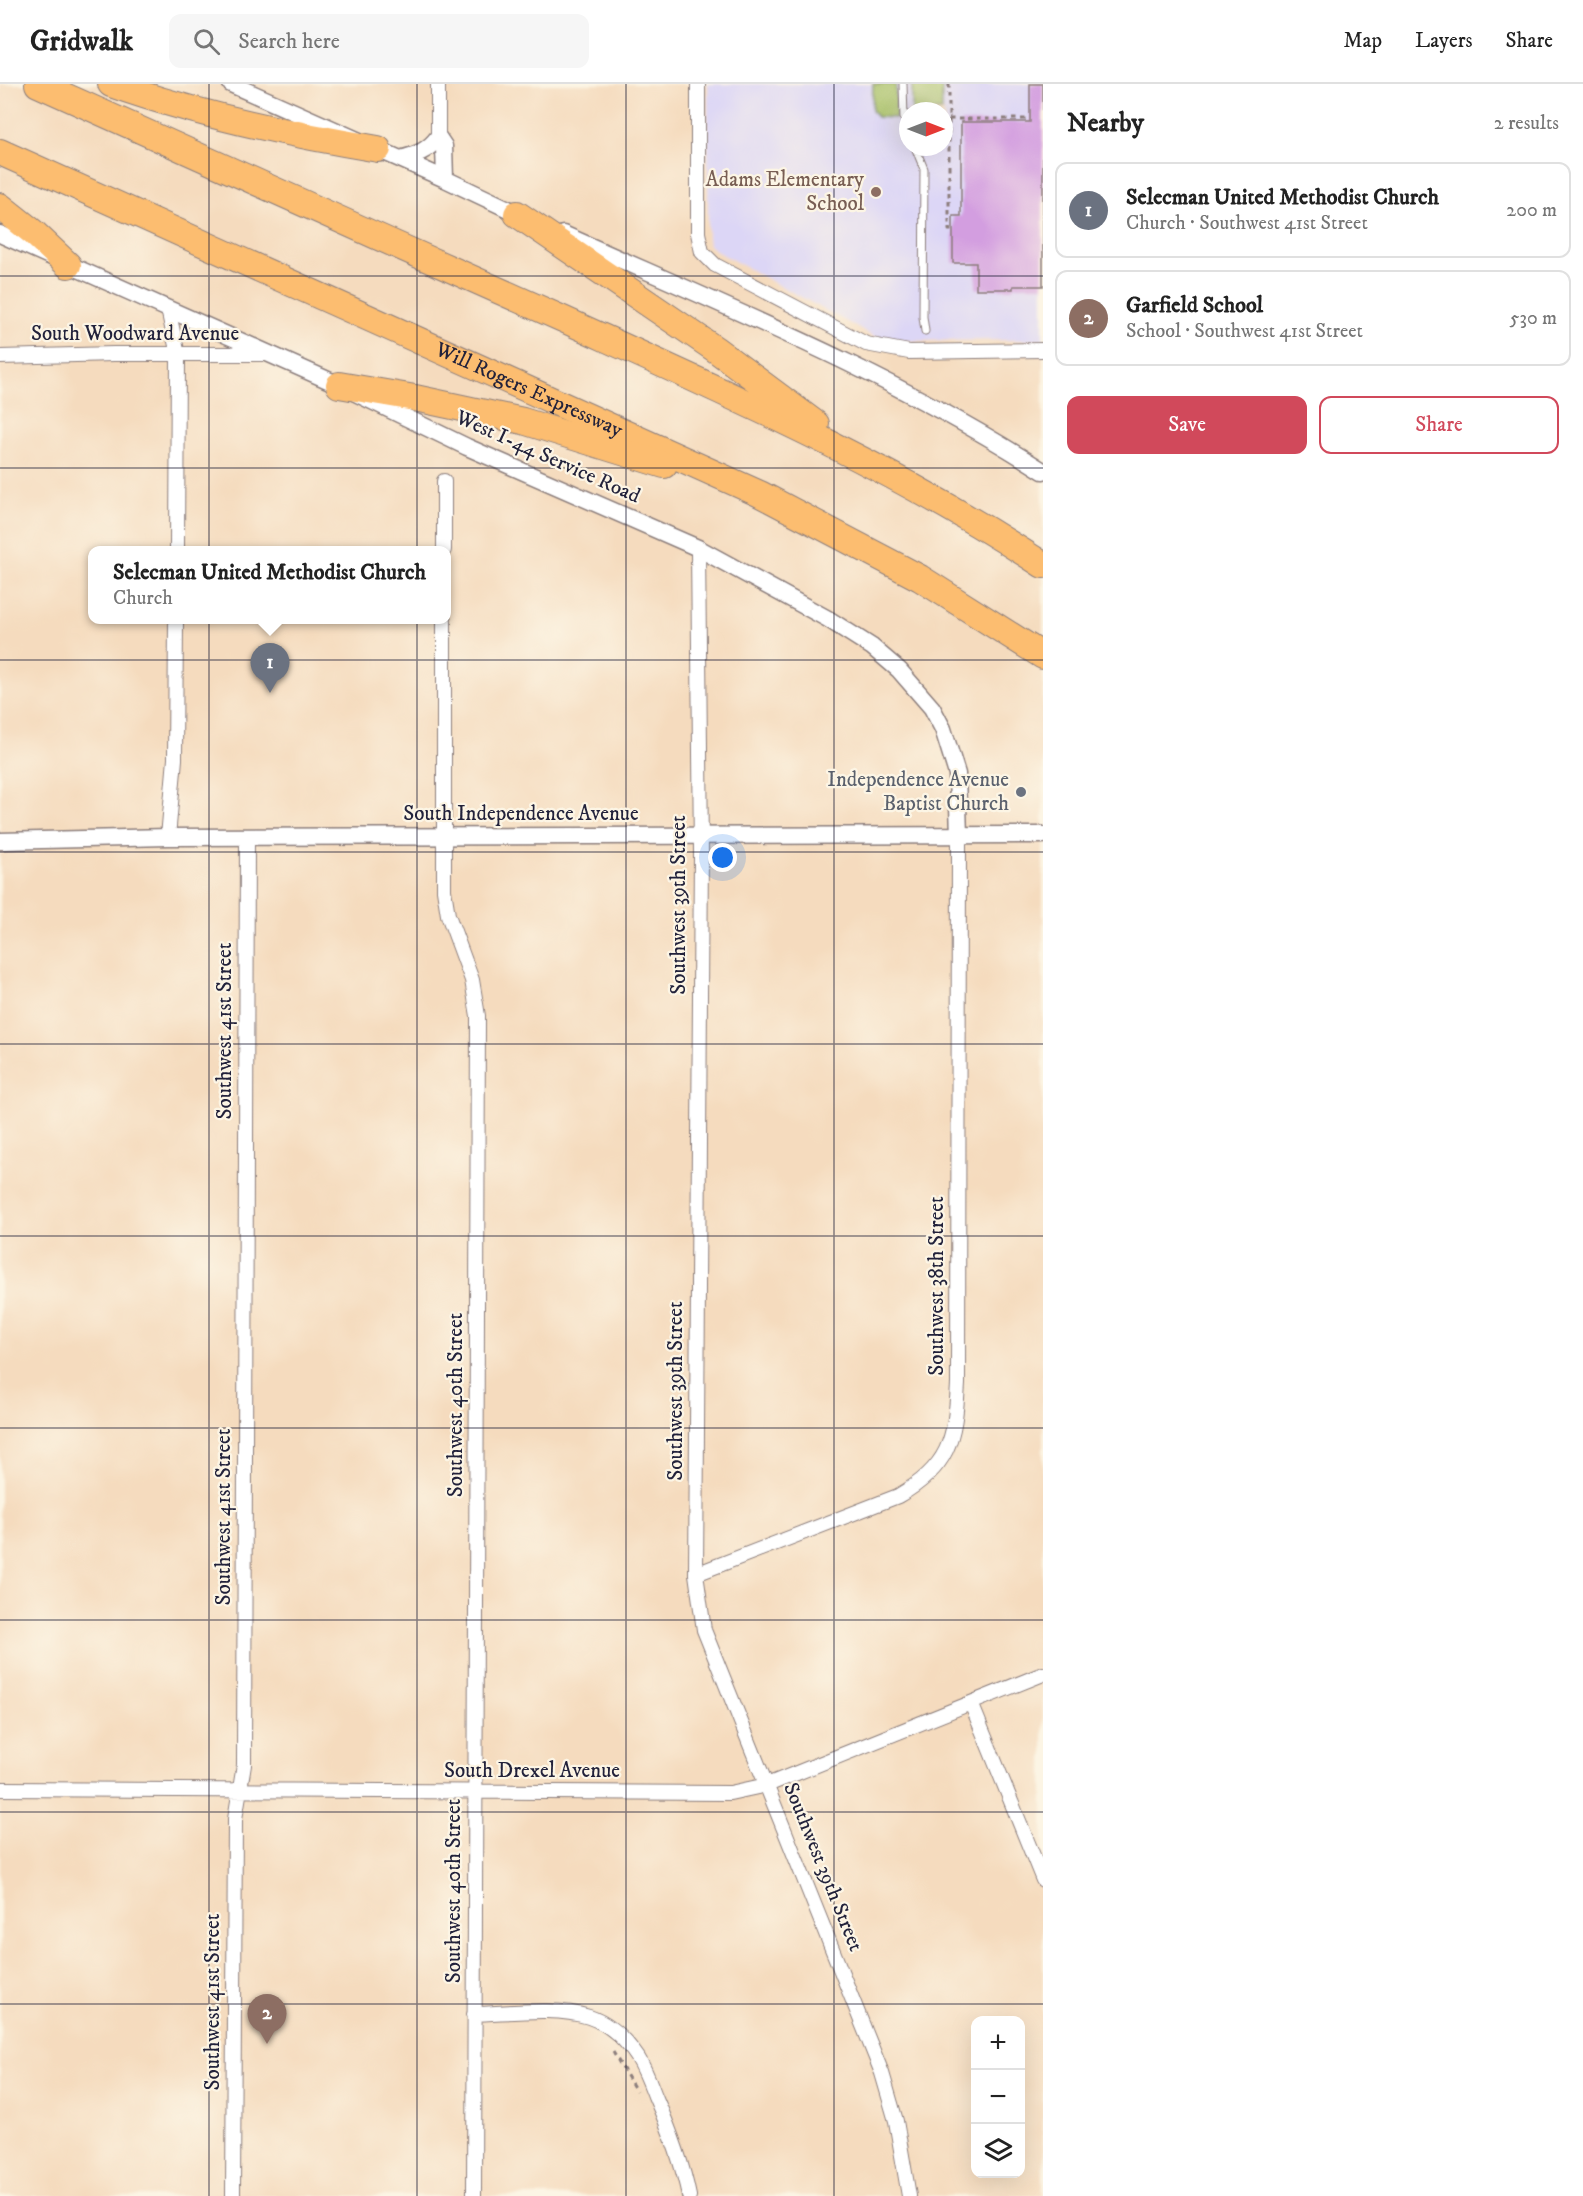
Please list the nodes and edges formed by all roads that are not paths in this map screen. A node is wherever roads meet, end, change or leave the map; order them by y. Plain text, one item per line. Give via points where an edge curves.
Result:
1 (38, 84) edge
2 (111, 84) edge
3 (231, 84) edge
4 (438, 84) edge
5 (698, 84) edge
6 (903, 84) edge
7 (254, 88) edge
8 (904, 102) edge
9 (438, 137) junction
10 (0, 152) edge
11 (389, 154) junction
12 (919, 156) edge
13 (445, 179) junction
14 (0, 206) edge
15 (517, 214) junction
16 (0, 234) edge
17 (68, 265) junction
18 (168, 309) junction
19 (925, 331) dead end
20 (1043, 350) edge
21 (270, 354) junction
22 (178, 355) junction
23 (0, 357) edge
24 (339, 385) junction
25 (864, 460) junction
26 (1043, 471) edge
27 (444, 481) dead end
28 (760, 494) junction
29 (177, 546) edge
30 (444, 546) edge
31 (698, 548) junction
32 (1043, 565) edge
33 (176, 624) edge
34 (444, 624) edge
35 (1043, 656) edge
36 (1043, 835) edge
37 (701, 836) junction
38 (959, 836) junction
39 (168, 837) junction
40 (247, 837) junction
41 (444, 837) junction
42 (0, 841) edge
43 (696, 1574) junction
44 (1043, 1674) edge
45 (971, 1703) junction
46 (767, 1785) junction
47 (0, 1789) edge
48 (240, 1791) junction
49 (476, 1793) junction
50 (1043, 1880) edge
51 (474, 2014) junction
52 (233, 2196) edge
53 (474, 2196) edge
54 (688, 2196) edge
55 (909, 2196) edge

1 - 25 highway via 705,384
2 - 11 highway via 256,127
3 - 7 street
4 - 9 street
5 - 20 street via 698,233 702,252 715,265 866,344 909,352
6 - 8 lane
7 - 11 street
9 - 11 street via 420,154
9 - 13 street via 444,146
10 - 28 highway, Will Rogers Expressway
11 - 13 street
12 - 19 lane via 924,169
13 - 15 street
14 - 17 highway
15 - 25 highway via 715,349
15 - 26 street via 807,343 958,420
16 - 17 street, West I-44 Service Road
17 - 18 street, West I-44 Service Road
18 - 21 street, West I-44 Service Road
18 - 22 street
21 - 22 street, South Woodward Avenue
21 - 24 street, West I-44 Service Road
22 - 23 street, South Woodward Avenue
22 - 29 street
24 - 28 highway via 524,421
24 - 31 street, West I-44 Service Road via 467,447
25 - 32 highway
27 - 30 street
28 - 35 highway, Will Rogers Expressway via 920,578
31 - 37 street, Southwest 39th Street
31 - 38 street, West I-44 Service Road via 872,647 920,692 935,715 957,774
33 - 39 street via 175,759
34 - 41 street, Southwest 40th Street
36 - 38 street, South Independence Avenue
37 - 38 street, South Independence Avenue
37 - 41 street, South Independence Avenue
37 - 43 street, Southwest 39th Street
38 - 43 street, Southwest 38th Street via 958,1384 949,1443 932,1473 898,1496
39 - 40 street, South Independence Avenue
39 - 42 street, South Independence Avenue
40 - 41 street, South Independence Avenue
40 - 48 street, Southwest 41st Street via 244,1753
41 - 49 street, Southwest 40th Street via 448,915 472,980 478,1016
43 - 46 street, Southwest 39th Street via 704,1630
44 - 45 street, South Drexel Avenue
45 - 46 street, South Drexel Avenue
45 - 50 street
46 - 49 street, South Drexel Avenue via 717,1793
46 - 55 street, Southwest 39th Street via 882,2073
47 - 48 street, South Drexel Avenue
48 - 49 street, South Drexel Avenue
48 - 52 street, Southwest 41st Street via 235,1819
49 - 51 street, Southwest 40th Street
51 - 53 street, Southwest 40th Street
51 - 54 street via 576,2014 606,2024 630,2047 643,2067 680,2161

